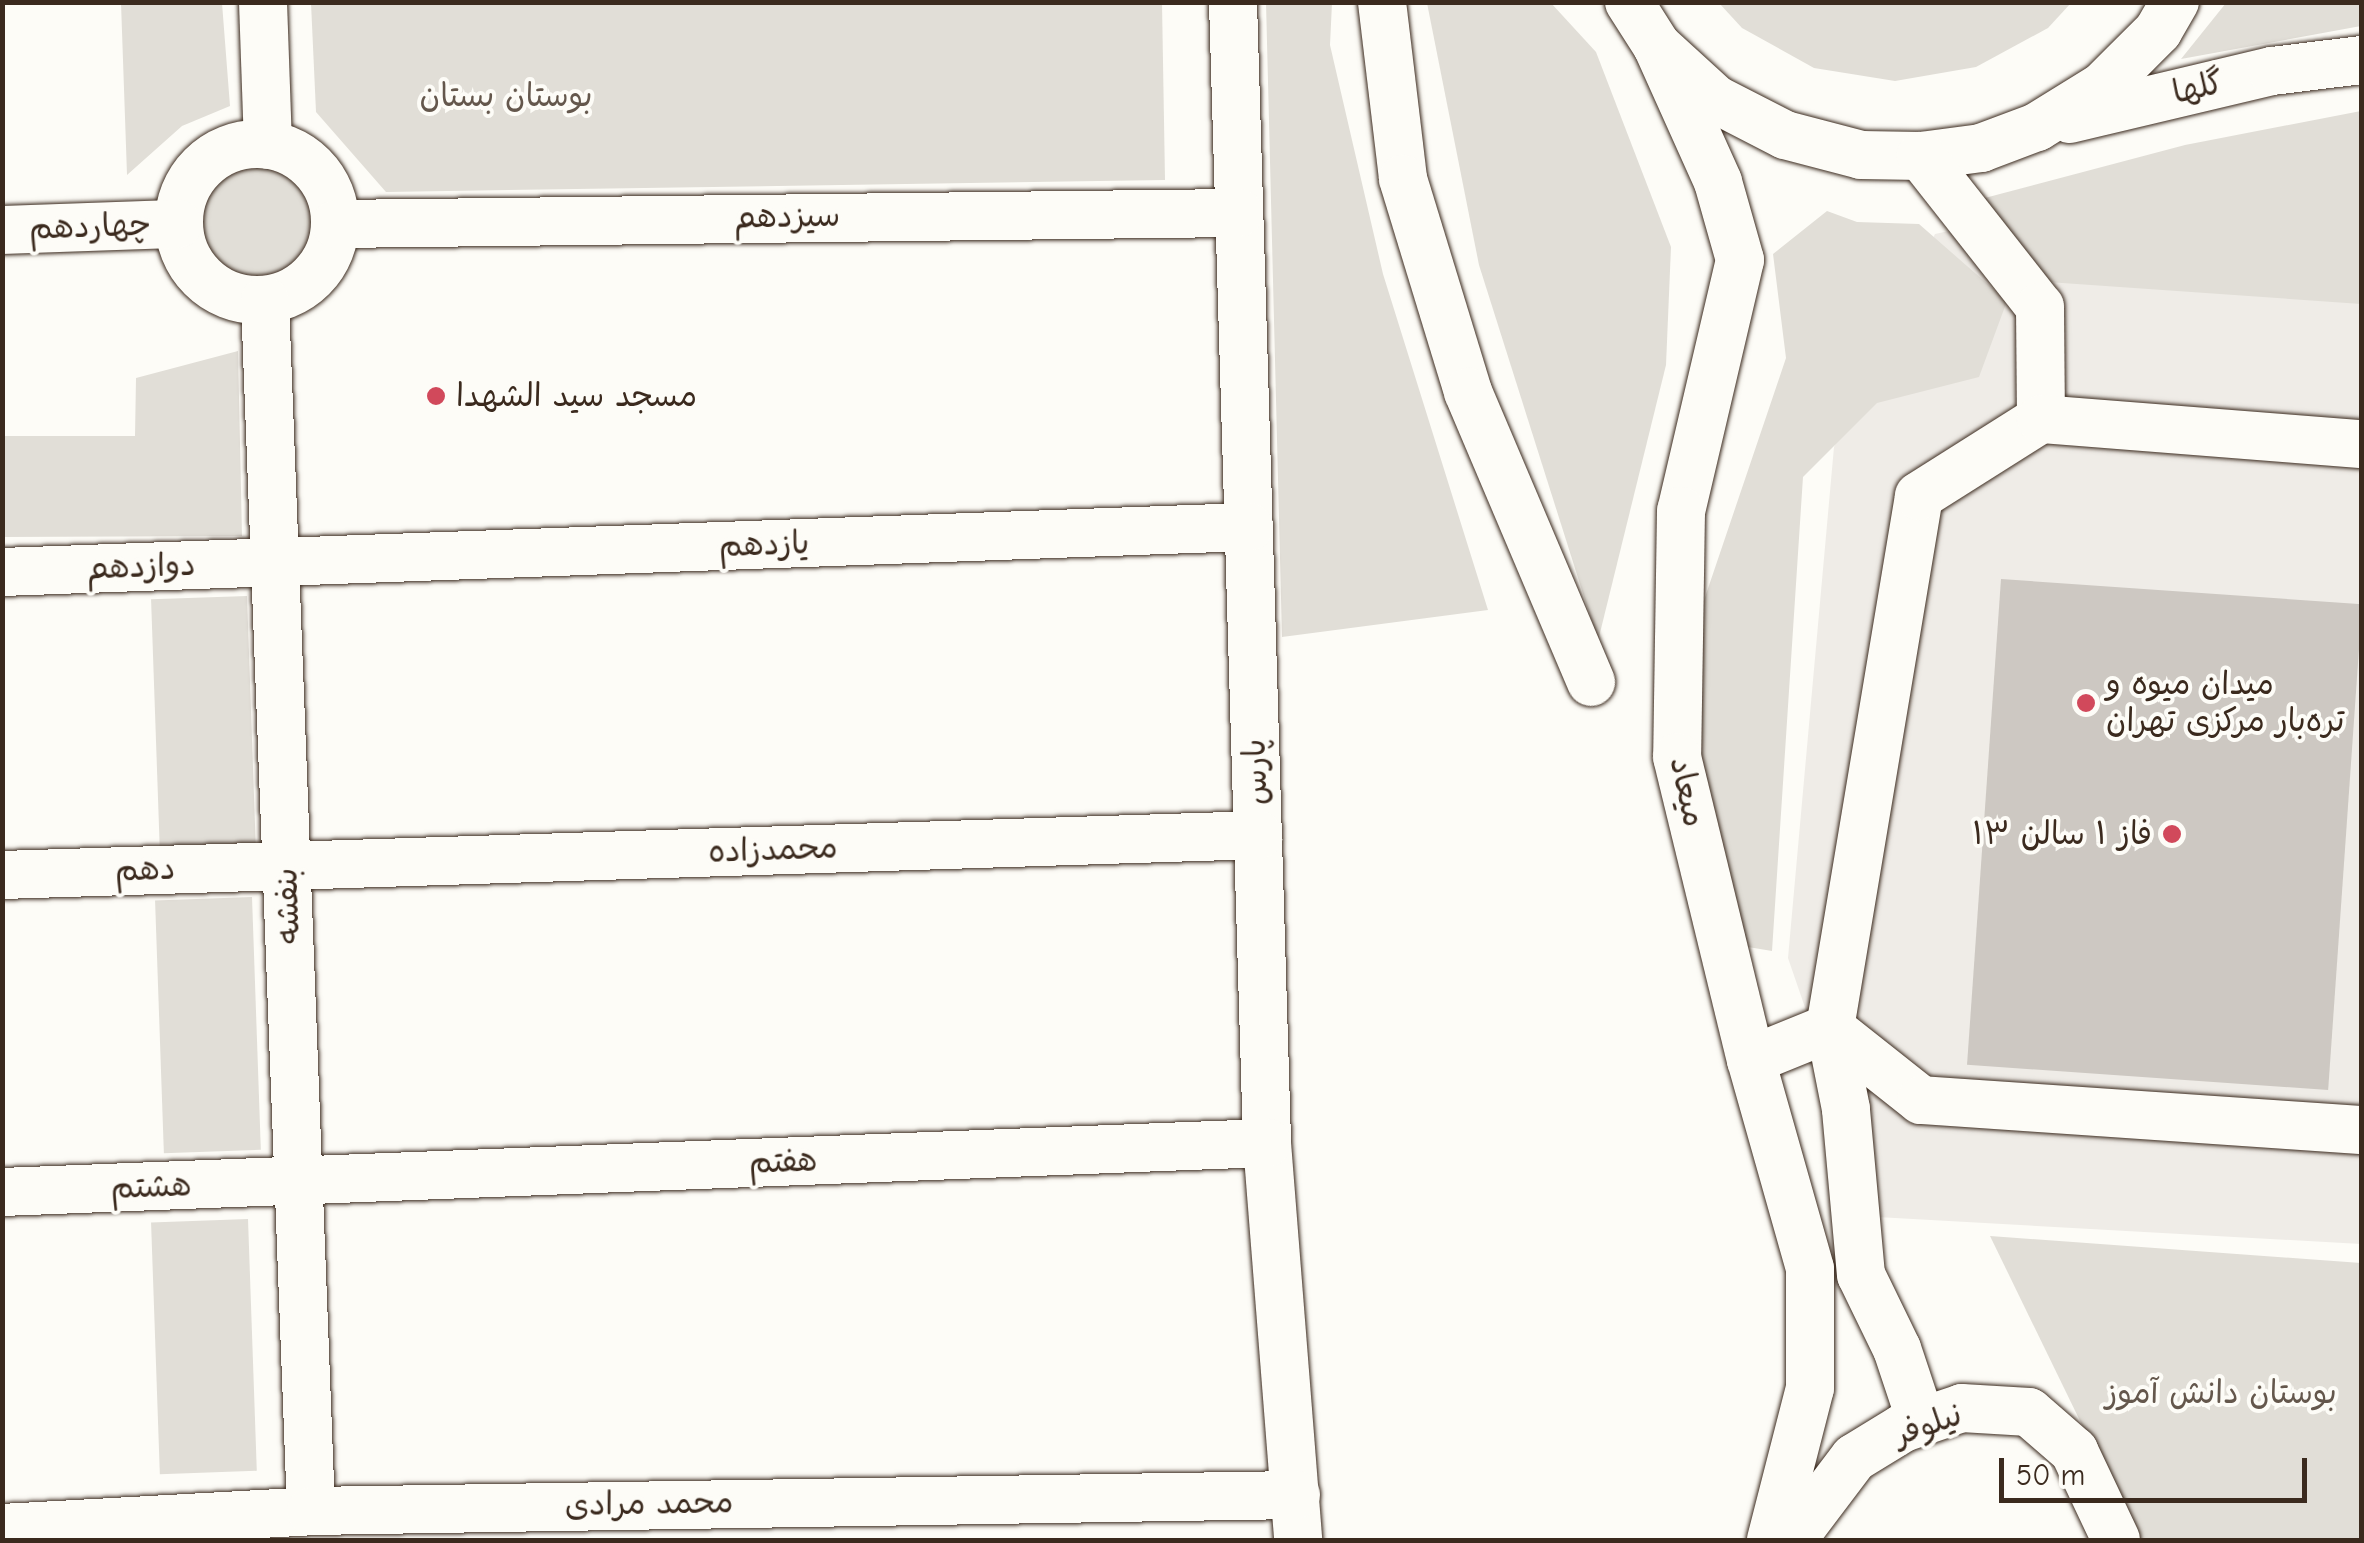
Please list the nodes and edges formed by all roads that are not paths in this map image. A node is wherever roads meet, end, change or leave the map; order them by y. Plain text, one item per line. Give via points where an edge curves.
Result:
1 (264, 2) edge
2 (1232, 2) edge
3 (1382, 2) edge
4 (1629, 2) edge
5 (2175, 2) edge
6 (1657, 46) junction
7 (2362, 60) edge
8 (2037, 127) junction
9 (268, 144) junction
10 (1921, 156) junction
11 (1239, 213) junction
12 (178, 224) junction
13 (336, 224) junction
14 (2, 230) edge
15 (265, 301) junction
16 (2041, 420) junction
17 (2362, 444) edge
18 (1248, 527) junction
19 (280, 562) junction
20 (2, 572) edge
21 (1591, 682) dead end
22 (1258, 835) junction
23 (287, 866) junction
24 (2, 875) edge
25 (1830, 1028) junction
26 (1750, 1060) junction
27 (2362, 1130) edge
28 (1268, 1143) junction
29 (299, 1181) junction
30 (2, 1192) edge
31 (1921, 1421) junction
32 (312, 1511) junction
33 (1297, 1518) edge
34 (552, 1523) edge
35 (2, 1528) edge
36 (1771, 1540) edge
37 (1792, 1540) edge
38 (2116, 1540) edge

1 - 9 street
2 - 11 street, پارس
3 - 21 street via 1404,179 1462,374
4 - 6 street
5 - 8 street via 2158,32 2103,86
6 - 10 street via 1715,99 1784,135 1861,155
6 - 26 street, میعاد via 1718,182 1740,260 1681,511 1677,757
7 - 8 street, گلها via 2272,71
8 - 10 street via 1980,148
9 - 12 street via 215,155 188,186
9 - 13 street via 309,164 328,192
10 - 16 street via 2040,308
11 - 13 street, سیزدهم
11 - 18 street, پارس
12 - 14 street, چهاردهم
12 - 15 street via 183,250 215,289
13 - 15 street via 332,247 306,283
15 - 19 street, بنفشه
16 - 17 street
16 - 25 street via 1919,496
18 - 19 street, یازدهم
18 - 22 street, پارس
19 - 20 street, دوازدهم
19 - 23 street, بنفشه
22 - 23 street, محمدزاده
22 - 28 street, پارس
23 - 24 street, دهم
23 - 29 street, بنفشه
25 - 26 street
25 - 27 street via 1921,1100
25 - 31 street via 1846,1109 1861,1275 1897,1349
26 - 36 street, میعاد via 1810,1269 1810,1388
28 - 29 street, هفتم
28 - 33 street, پارس
29 - 30 street, هشتم
29 - 32 street, بنفشه
31 - 37 street, نیلوفر via 1854,1458
31 - 38 street, نیلوفر via 1962,1408 2029,1412 2074,1451
32 - 34 street, محمد مرادی
32 - 35 street, محمد مرادی
33 - 34 street, محمد مرادی

